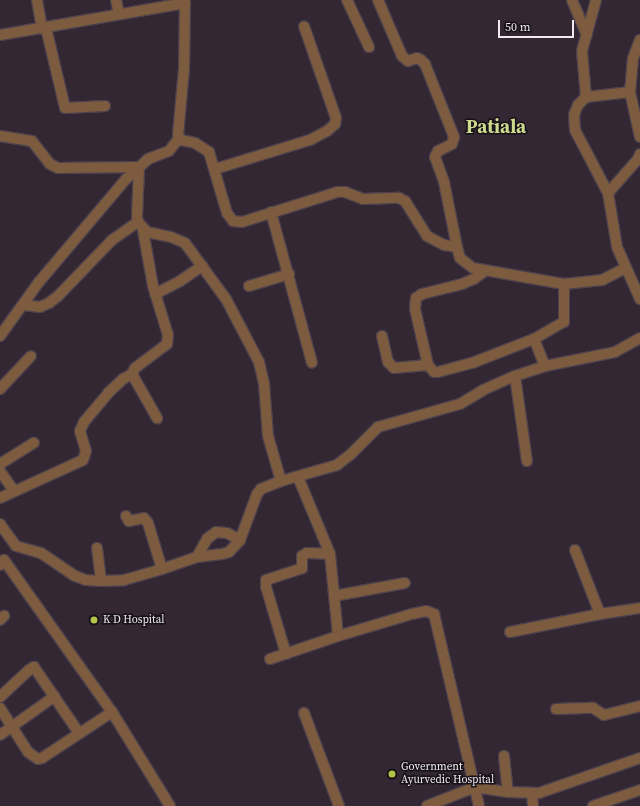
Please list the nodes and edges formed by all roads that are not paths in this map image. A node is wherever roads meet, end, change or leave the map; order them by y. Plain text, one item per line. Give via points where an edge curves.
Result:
1 (37, 0) edge
2 (116, 0) edge
3 (347, 0) edge
4 (378, 0) edge
5 (572, 0) edge
6 (596, 0) edge
7 (185, 1) edge
8 (119, 14) junction
9 (304, 26) dead end
10 (44, 28) junction
11 (587, 34) junction
12 (0, 35) edge
13 (640, 40) edge
14 (369, 47) dead end
15 (630, 92) junction
16 (586, 97) junction
17 (105, 106) dead end
18 (0, 136) edge
19 (640, 137) edge
20 (178, 138) junction
21 (640, 154) edge
22 (139, 167) junction
23 (215, 169) junction
24 (608, 193) junction
25 (272, 212) junction
26 (141, 226) junction
27 (457, 247) junction
28 (202, 266) junction
29 (626, 268) junction
30 (485, 271) junction
31 (289, 274) junction
32 (564, 284) junction
33 (249, 286) dead end
34 (155, 294) junction
35 (640, 299) edge
36 (24, 305) junction
37 (0, 336) edge
38 (382, 336) dead end
39 (640, 338) edge
40 (534, 339) junction
41 (31, 356) dead end
42 (312, 363) dead end
43 (428, 365) junction
44 (545, 366) junction
45 (132, 374) junction
46 (515, 376) junction
47 (0, 389) edge
48 (157, 418) dead end
49 (34, 443) dead end
50 (527, 461) dead end
51 (0, 464) edge
52 (0, 471) edge
53 (298, 477) junction
54 (281, 481) junction
55 (14, 491) junction
56 (0, 498) edge
57 (126, 516) dead end
58 (0, 524) edge
59 (240, 540) junction
60 (16, 546) junction
61 (97, 548) dead end
62 (575, 550) dead end
63 (330, 554) junction
64 (197, 557) junction
65 (2, 562) edge
66 (162, 569) junction
67 (101, 581) junction
68 (404, 583) dead end
69 (334, 596) junction
70 (640, 608) edge
71 (600, 614) junction
72 (510, 632) dead end
73 (338, 636) junction
74 (286, 654) junction
75 (270, 659) dead end
76 (0, 696) edge
77 (55, 696) junction
78 (640, 706) edge
79 (0, 708) edge
80 (556, 709) dead end
81 (112, 712) junction
82 (304, 713) dead end
83 (12, 728) junction
84 (79, 733) junction
85 (0, 736) edge
86 (504, 756) dead end
87 (640, 758) edge
88 (475, 787) junction
89 (640, 790) edge
90 (508, 792) junction
91 (532, 794) junction
92 (170, 806) edge
93 (338, 806) edge
94 (427, 806) edge
95 (479, 806) edge
96 (533, 806) edge
97 (593, 806) edge

1 - 10 street
2 - 8 street
3 - 14 street
4 - 27 street via 402,56 408,61 416,58 422,60 425,64 454,137 452,144 438,151 435,157 444,182
5 - 11 street
6 - 11 street
7 - 8 street
7 - 20 street via 184,69
8 - 10 street
9 - 23 street via 336,118 335,124 310,140
10 - 12 street
10 - 17 street via 65,108
11 - 16 street via 582,52
13 - 15 street via 633,58
15 - 16 street
15 - 19 street
16 - 24 street via 578,105 574,115 575,130
18 - 22 street via 32,141 50,164 58,168
20 - 22 street via 169,151 148,159
20 - 23 street via 203,147 212,157
21 - 24 street
22 - 26 street via 137,217
22 - 36 street via 59,258
23 - 25 street via 227,213 233,221 242,222
24 - 29 street via 617,247
25 - 27 street via 338,192 363,199 399,198 405,201 427,236 444,245
25 - 31 street
26 - 28 street via 151,234 181,240
26 - 34 street
26 - 36 street via 112,240 49,303 40,307
27 - 30 street via 460,258 465,263
28 - 34 street
28 - 54 street via 226,299 259,362 264,383 268,436
29 - 32 street via 602,280
29 - 35 street
30 - 32 street
30 - 43 street via 462,284 422,294 416,298 415,309
31 - 33 street
31 - 42 street
32 - 40 street via 564,322
34 - 45 street via 168,335 167,344 135,368
36 - 37 street
38 - 43 street via 388,362 392,366 401,368
39 - 44 street via 615,352
40 - 43 street via 472,363 443,371 434,372
40 - 44 street
41 - 47 street
44 - 46 street
45 - 48 street
45 - 55 street via 108,393 84,422 80,432 86,451 83,460
46 - 50 street
46 - 53 street via 483,390 460,404 378,427 337,465
49 - 51 street
52 - 55 street
53 - 54 street
53 - 63 street
54 - 59 street via 267,486 257,494
55 - 56 street
57 - 66 street via 129,521 144,518 148,523
58 - 60 street
59 - 64 street via 229,552
59 - 64 street via 227,533 216,532 207,539
60 - 65 street
60 - 67 street via 35,550 75,576
61 - 67 street
62 - 71 street
63 - 69 street
63 - 74 street via 307,553 302,556 302,568 266,580 266,588
64 - 66 street
65 - 81 street
66 - 67 street via 124,580
68 - 69 street
69 - 73 street
70 - 71 street
71 - 72 street
73 - 74 street
73 - 88 street via 412,614 426,611 434,614
74 - 75 street
76 - 77 street via 34,667
77 - 83 street
77 - 84 street
78 - 80 street via 604,715 593,708
79 - 83 street
81 - 84 street
81 - 92 street
82 - 93 street
83 - 84 street via 28,752 38,759
83 - 85 street
86 - 90 street
87 - 91 street
88 - 90 street
88 - 94 street
88 - 95 street
89 - 97 street
90 - 91 street
91 - 96 street

